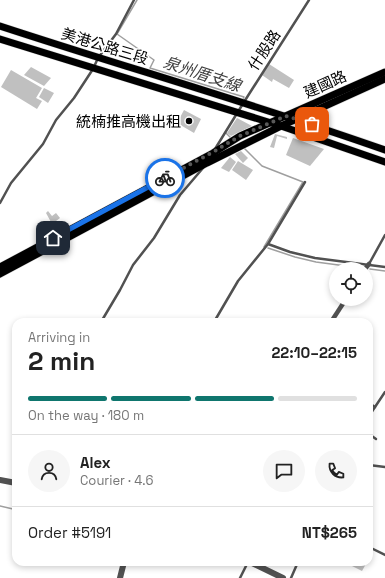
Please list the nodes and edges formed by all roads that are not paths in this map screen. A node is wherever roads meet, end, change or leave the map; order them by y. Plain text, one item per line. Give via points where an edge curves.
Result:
1 (134, 0) edge
2 (310, 0) edge
3 (0, 26) edge
4 (0, 39) edge
5 (96, 63) junction
6 (385, 72) edge
7 (385, 79) edge
8 (244, 102) junction
9 (238, 113) junction
10 (286, 116) junction
11 (297, 119) junction
12 (271, 123) junction
13 (281, 126) junction
14 (385, 150) edge
15 (213, 152) junction
16 (385, 162) edge
17 (207, 163) junction
18 (305, 182) dead end
19 (0, 203) edge
20 (385, 235) edge
21 (268, 244) junction
22 (351, 262) edge
23 (370, 262) edge
24 (373, 265) edge
25 (0, 267) edge
26 (385, 267) edge
27 (0, 274) edge
28 (341, 306) edge
29 (103, 318) edge
30 (216, 318) edge
31 (334, 318) edge
32 (385, 392) edge
33 (373, 405) edge
34 (376, 407) junction
35 (373, 411) edge
36 (373, 436) edge
37 (376, 438) dead end
38 (373, 465) edge
39 (385, 466) edge
40 (0, 480) edge
41 (12, 482) edge
42 (373, 549) edge
43 (385, 555) edge
44 (123, 566) edge
45 (247, 566) edge
46 (258, 566) edge
47 (296, 566) edge
48 (120, 578) edge
49 (240, 578) edge
50 (283, 578) edge
51 (291, 578) edge

1 - 5 lane via 116,34
2 - 8 lane, 什股路
3 - 5 main road, 美港公路三段
4 - 5 main road, 美港公路三段
5 - 8 main road, 美港公路三段
5 - 9 main road, 美港公路三段
5 - 19 lane via 74,98 56,120 43,144 11,183
6 - 10 main road, 建國路
7 - 11 main road, 建國路
8 - 9 lane, 什股路
8 - 10 main road, 美港公路三段
9 - 12 main road, 美港公路三段
9 - 15 lane, 什股路
10 - 11 main road, 美港公路三段
10 - 12 main road, 建國路
11 - 13 main road, 建國路
11 - 14 main road, 美港公路三段
12 - 13 main road, 美港公路三段
12 - 15 main road, 建國路 via 240,136
13 - 16 main road, 美港公路三段
13 - 17 main road, 建國路
15 - 17 lane, 什股路
15 - 25 main road, 建國路
17 - 27 main road, 建國路
17 - 29 lane, 什股路 via 180,195 154,238 133,265
18 - 21 lane
20 - 23 lane
21 - 22 lane via 316,258
21 - 30 lane via 238,281
24 - 26 lane
28 - 31 street
32 - 34 lane
33 - 34 lane
34 - 35 lane
36 - 37 lane
38 - 39 lane
40 - 41 street
42 - 43 lane
44 - 48 street
45 - 49 lane
46 - 50 street
47 - 51 lane

